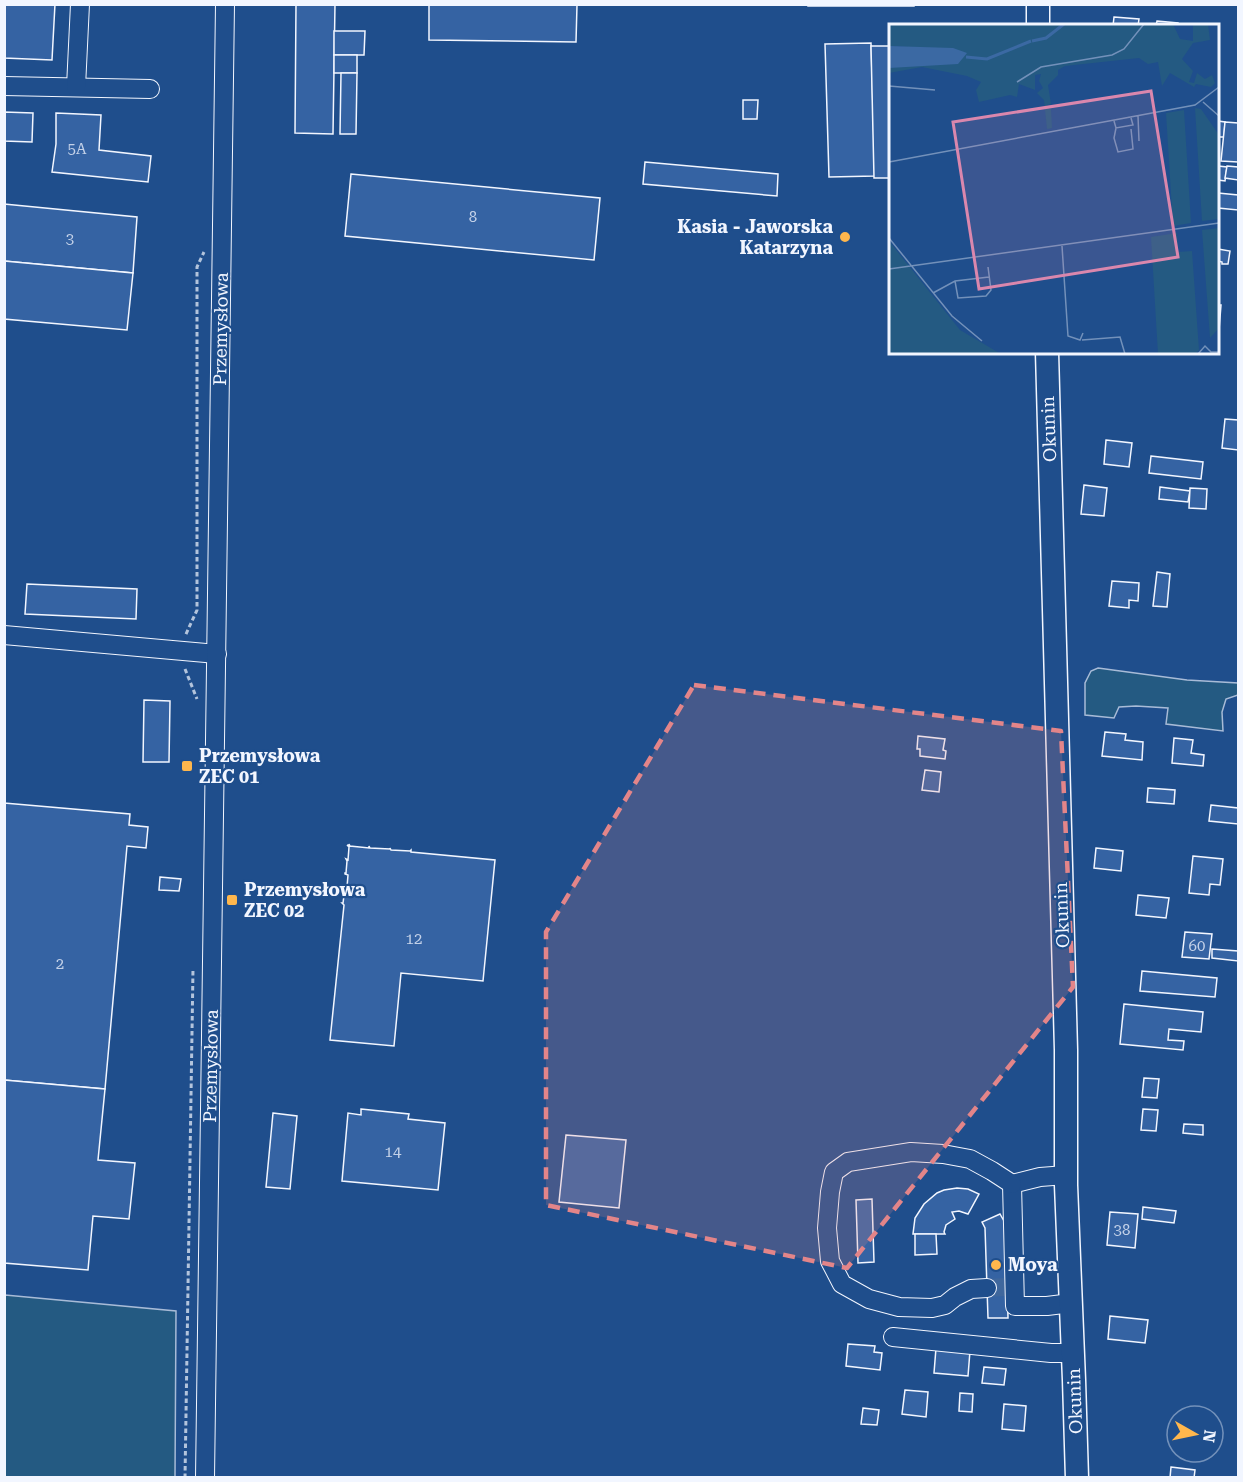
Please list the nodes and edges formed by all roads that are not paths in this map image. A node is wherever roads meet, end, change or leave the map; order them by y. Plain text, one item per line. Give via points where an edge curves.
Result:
1 (80, 4) edge
2 (225, 4) edge
3 (1038, 4) edge
4 (1038, 24) edge
5 (4, 86) edge
6 (76, 87) junction
7 (150, 89) dead end
8 (1047, 354) edge
9 (4, 635) edge
10 (217, 654) junction
11 (1066, 1174) junction
12 (1012, 1184) junction
13 (987, 1288) tunnel mouth
14 (1071, 1303) junction
15 (893, 1337) dead end
16 (1073, 1353) junction
17 (205, 1478) edge
18 (1077, 1478) edge

1 - 6 street
2 - 10 street, Przemysłowa
3 - 4 main road
5 - 6 street
6 - 7 street
8 - 11 main road, Okunin
9 - 10 street
10 - 17 street, Przemysłowa
11 - 12 street
11 - 14 main road, Okunin
12 - 13 street via 970,1159 944,1154 910,1152 848,1162 834,1172 827,1228 830,1261 842,1284 869,1299 899,1307 932,1308 971,1289
12 - 14 street via 1011,1287 1015,1306
14 - 16 main road, Okunin
15 - 16 street
16 - 18 main road, Okunin

